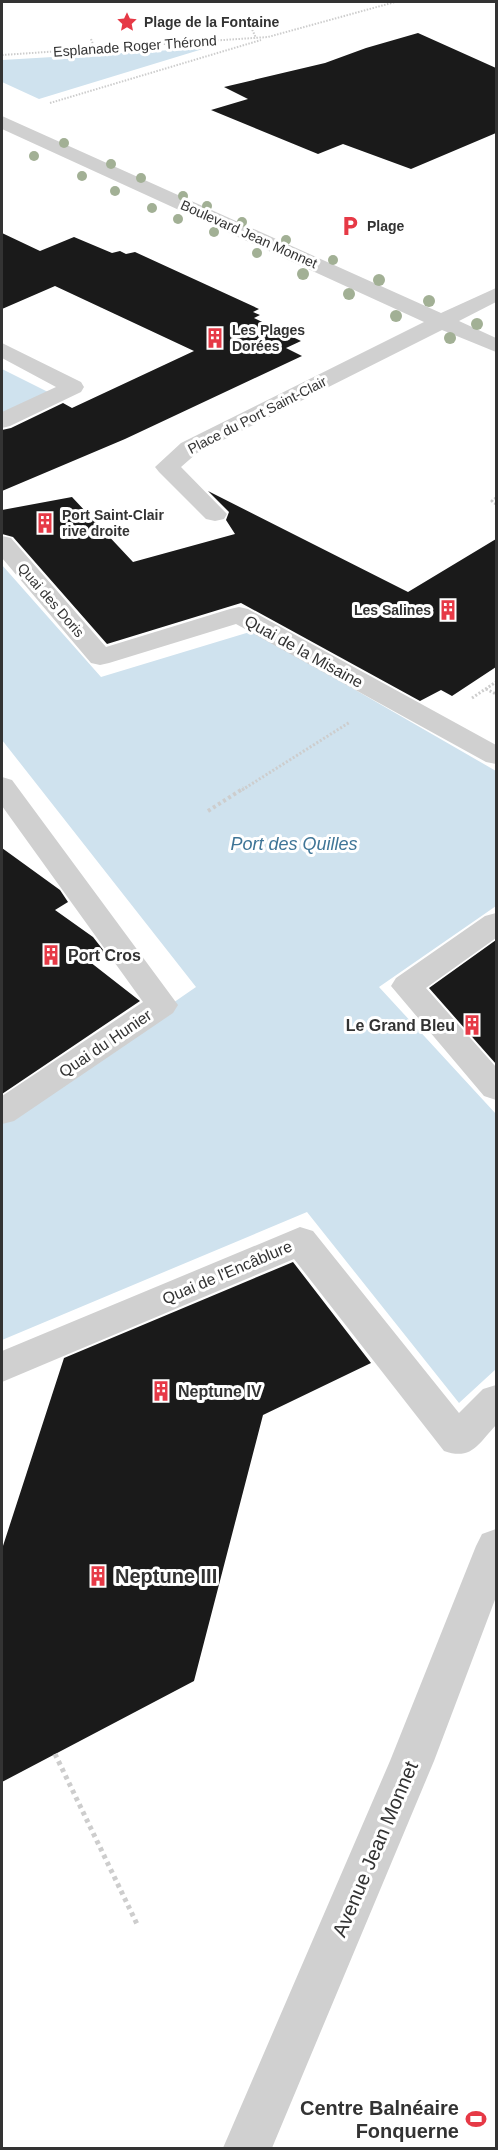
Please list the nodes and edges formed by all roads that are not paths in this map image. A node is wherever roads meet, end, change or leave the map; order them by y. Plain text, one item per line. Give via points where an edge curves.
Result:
1 (2, 122) edge
2 (29, 134) junction
3 (2, 144) edge
4 (496, 294) edge
5 (442, 321) junction
6 (496, 346) edge
7 (2, 350) edge
8 (2, 421) edge
9 (215, 514) dead end
10 (2, 543) edge
11 (100, 657) joint
12 (496, 756) edge
13 (2, 786) edge
14 (496, 923) edge
15 (496, 1088) edge
16 (2, 1112) edge
17 (2, 1367) edge
18 (496, 1400) edge
19 (496, 1546) edge
20 (247, 2148) edge

1 - 2 street, Boulevard Jean Monnet
2 - 3 street
2 - 5 street, Boulevard Jean Monnet
4 - 5 street
5 - 6 street, Boulevard Jean Monnet
5 - 9 street, Place du Port Saint-Clair via 189,448 167,467
7 - 8 street via 73,387
10 - 11 street, Quai des Doris
11 - 12 street, Quai de la Misaine via 239,615
13 - 16 street, Quai du Hunier via 162,1005
14 - 15 street via 407,986
17 - 18 street, Quai de l'Encâblure via 300,1241 458,1440
19 - 20 street, Avenue Jean Monnet via 412,1761

